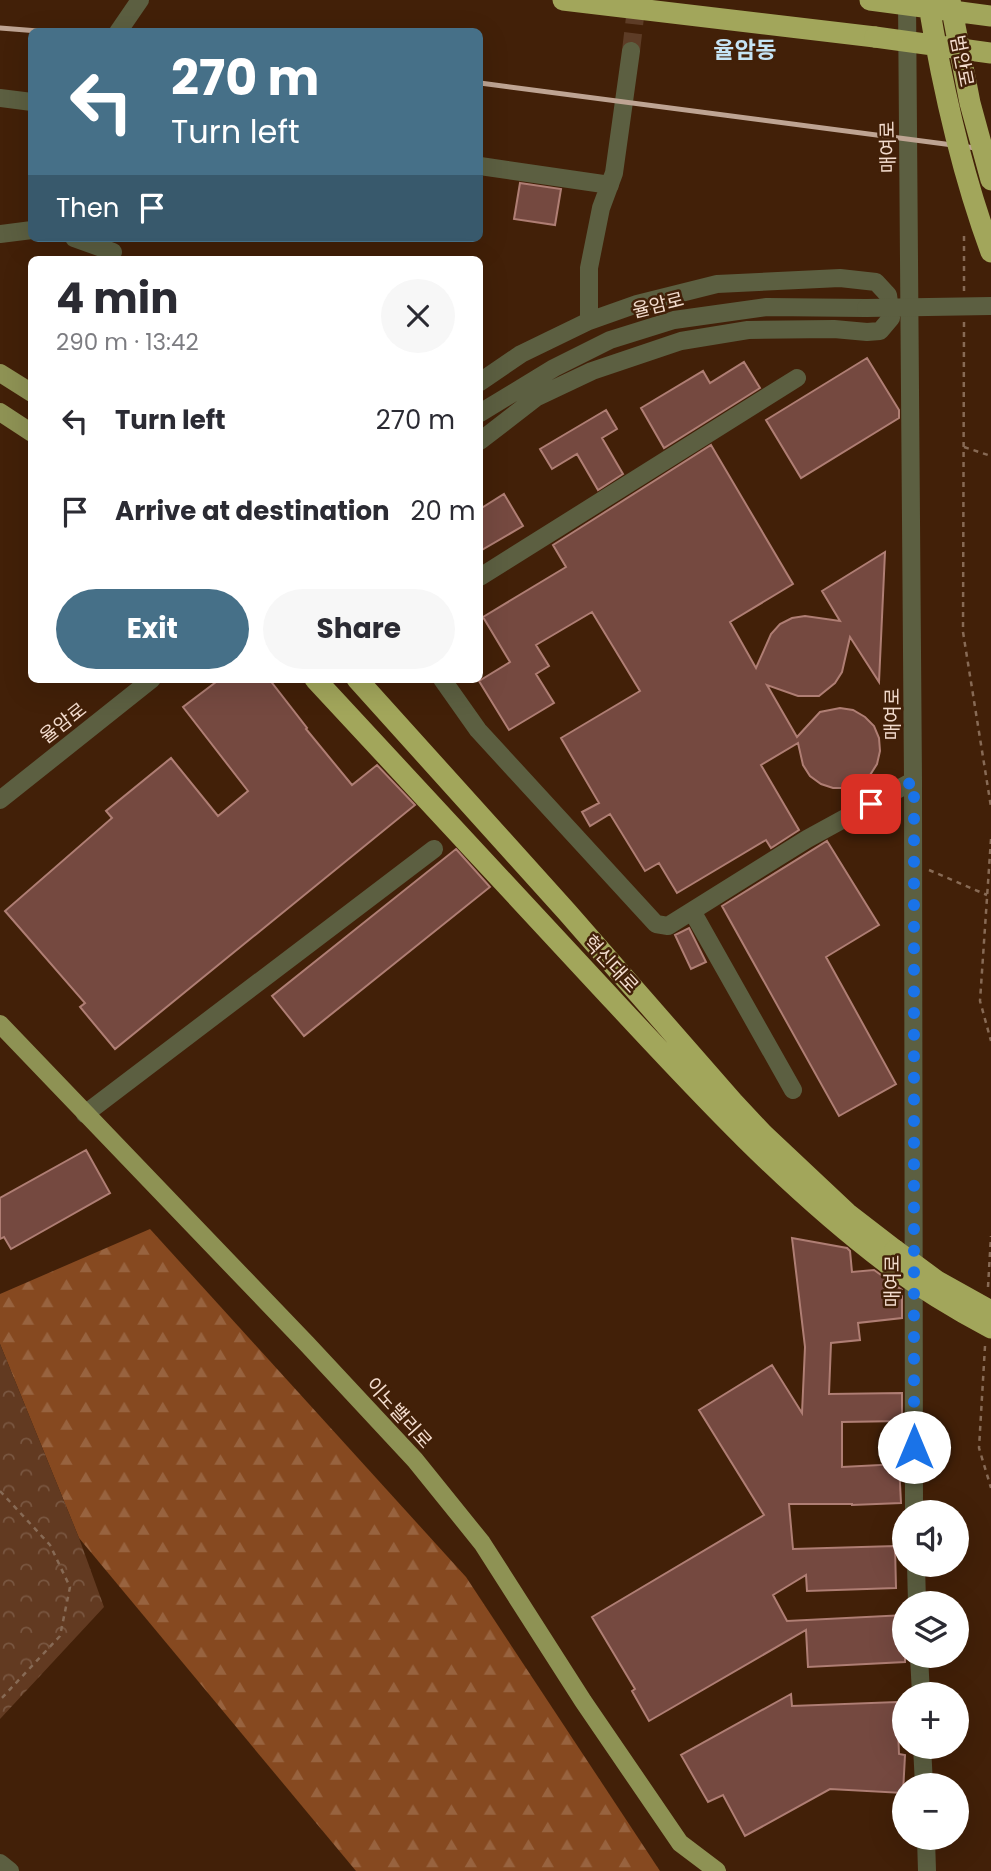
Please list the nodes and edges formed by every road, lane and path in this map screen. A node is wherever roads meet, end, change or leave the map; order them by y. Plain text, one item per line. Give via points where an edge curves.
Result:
1 (140, 0) edge
2 (563, 0) edge
3 (870, 0) edge
4 (907, 0) edge
5 (928, 0) edge
6 (950, 0) edge
7 (991, 16) edge
8 (121, 28) edge
9 (631, 51) tunnel mouth
10 (991, 53) edge
11 (0, 99) edge
12 (28, 102) edge
13 (483, 166) edge
14 (991, 180) edge
15 (610, 185) junction
16 (28, 230) edge
17 (0, 234) edge
18 (964, 235) dead end
19 (85, 242) edge
20 (113, 252) dead end
21 (991, 252) edge
22 (964, 301) dead end
23 (991, 306) edge
24 (964, 314) dead end
25 (589, 321) junction
26 (0, 373) edge
27 (797, 378) dead end
28 (483, 380) edge
29 (28, 390) edge
30 (483, 411) edge
31 (0, 412) edge
32 (28, 430) edge
33 (483, 439) edge
34 (964, 447) junction
35 (991, 456) edge
36 (483, 575) edge
37 (147, 683) edge
38 (319, 683) edge
39 (361, 683) edge
40 (445, 683) edge
41 (914, 781) junction
42 (0, 800) edge
43 (991, 807) edge
44 (991, 839) edge
45 (434, 849) dead end
46 (913, 862) junction
47 (987, 895) junction
48 (692, 911) junction
49 (0, 1024) edge
50 (991, 1041) edge
51 (793, 1090) dead end
52 (85, 1114) junction
53 (991, 1236) edge
54 (892, 1257) junction
55 (988, 1289) dead end
56 (991, 1311) edge
57 (988, 1335) edge
58 (991, 1488) edge
59 (0, 1491) edge
60 (914, 1500) edge
61 (0, 1700) edge
62 (926, 1850) edge
63 (0, 1863) edge
64 (10, 1871) edge
65 (717, 1871) edge
66 (927, 1871) edge

1 - 8 street
2 - 10 highway, bridge
3 - 7 highway, bridge
4 - 41 street, 매여로
5 - 21 highway, 범안로, bridge via 948,105
6 - 14 highway, 범안로, bridge
9 - 15 street
11 - 12 street
13 - 15 street
15 - 25 street via 589,268
16 - 17 street
18 - 22 path
19 - 20 street
23 - 30 street, 율암로, bridge via 767,307 674,320 610,340
24 - 34 path
25 - 28 street via 521,354
25 - 33 street via 717,285 840,278 876,282 888,295 891,318 880,331 748,330 681,341 592,371 537,397
26 - 29 main road
27 - 36 street
31 - 32 main road
34 - 35 path
34 - 43 path via 963,632
37 - 42 street, 율암로
38 - 54 highway, 혁신대로 via 708,1102 821,1210
39 - 54 highway via 756,1126
40 - 48 street via 478,730 656,924 668,926
41 - 46 street, 매여로
41 - 48 street via 807,839
44 - 47 path
45 - 52 street
46 - 47 path
46 - 60 street, 매여로
47 - 50 path via 980,1001
48 - 51 street
49 - 52 main road, 이노밸리로
52 - 65 main road, 이노밸리로 via 415,1460 482,1543 680,1843
53 - 55 path
54 - 56 highway, bridge
54 - 57 highway, bridge via 924,1289 967,1315
57 - 58 path via 979,1448
59 - 61 path via 50,1545 70,1587 60,1636
62 - 66 street
63 - 64 street

